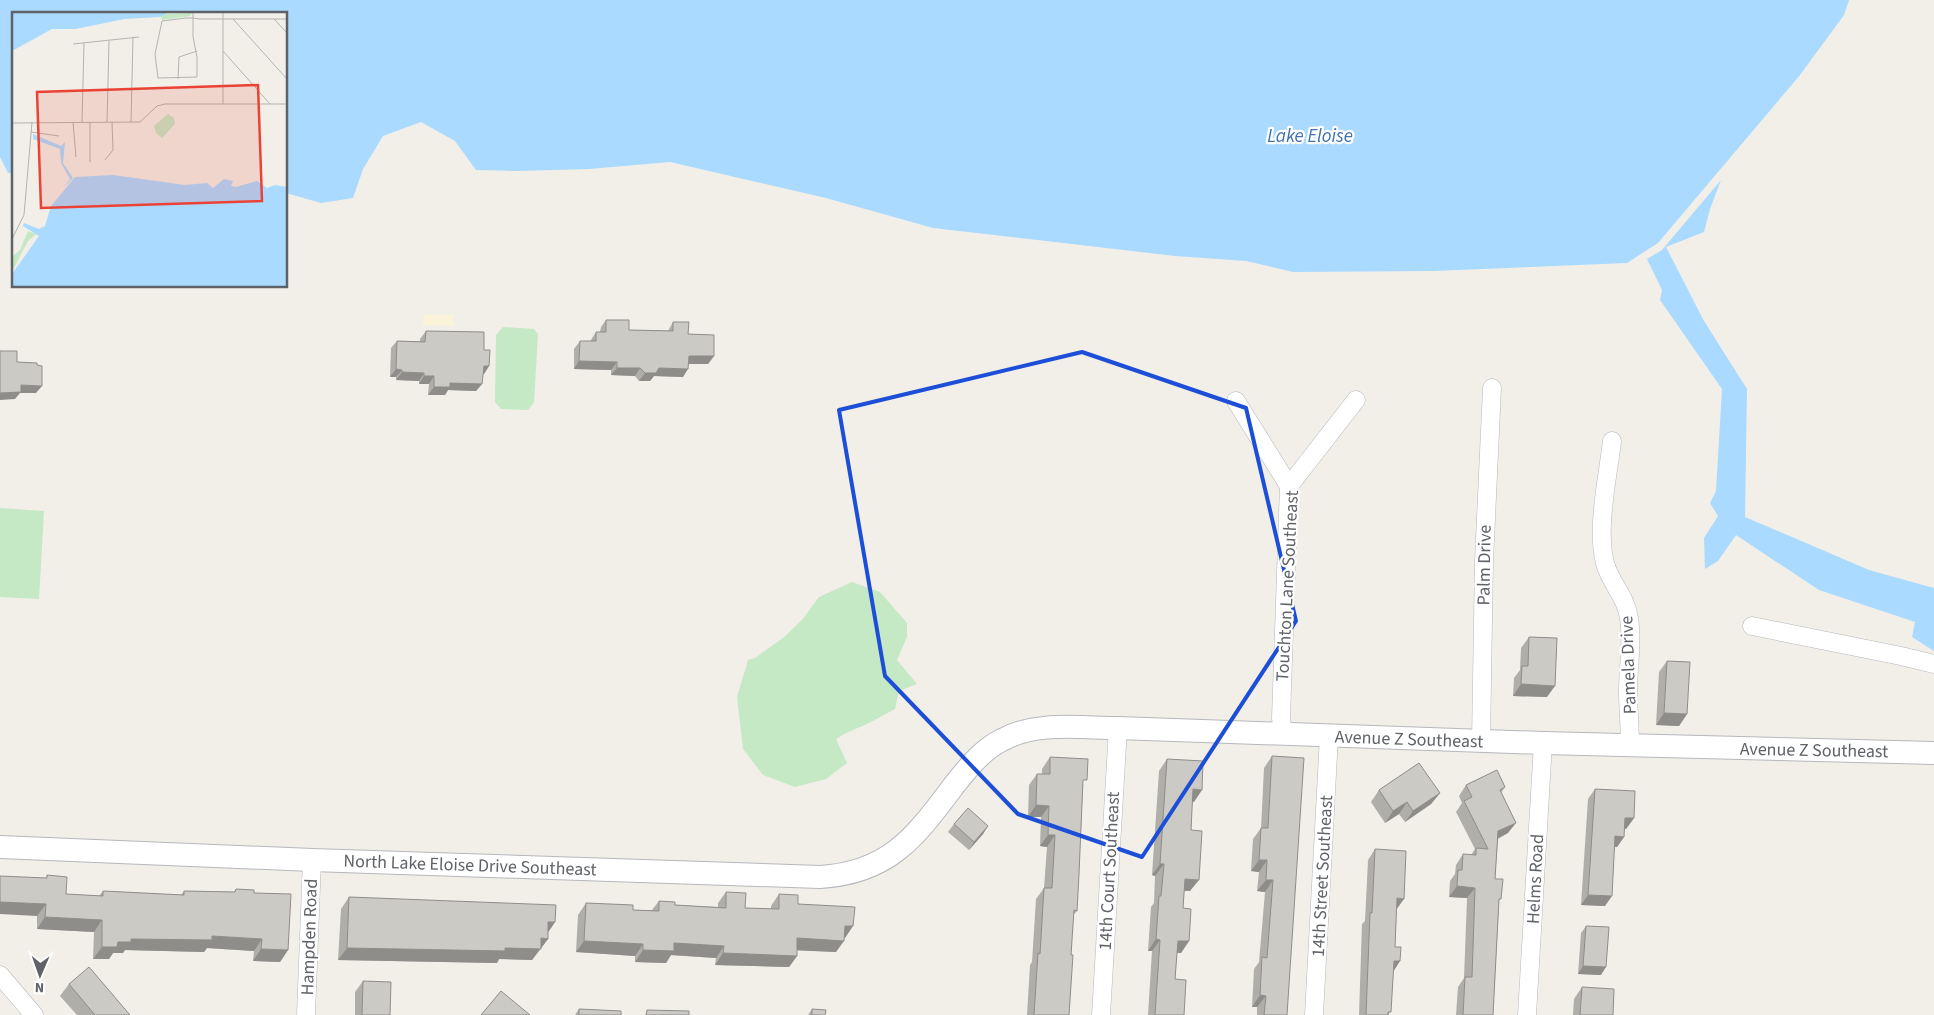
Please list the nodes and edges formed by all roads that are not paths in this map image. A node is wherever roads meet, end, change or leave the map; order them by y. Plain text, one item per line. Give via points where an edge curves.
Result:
1 (1492, 388) dead end
2 (1356, 400) dead end
3 (1236, 401) dead end
4 (1612, 441) dead end
5 (1289, 486) junction
6 (1752, 626) dead end
7 (1934, 664) edge
8 (1118, 728) junction
9 (1283, 735) junction
10 (1329, 736) junction
11 (1480, 741) junction
12 (1543, 744) junction
13 (1630, 745) junction
14 (1934, 753) edge
15 (923, 824) joint
16 (0, 847) edge
17 (312, 860) junction
18 (0, 975) edge
19 (34, 1015) edge
20 (306, 1015) edge
21 (1101, 1015) edge
22 (1314, 1015) edge
23 (1527, 1015) edge

1 - 11 street, Palm Drive
2 - 5 street, Touchton Lane Southeast
3 - 5 street
4 - 13 street, Pamela Drive via 1602,553 1629,616
5 - 9 street, Touchton Lane Southeast
6 - 7 street
8 - 9 street, Avenue Z Southeast
8 - 15 street, Avenue Z Southeast via 1038,729 1000,740 974,761
8 - 21 street, 14th Court Southeast
9 - 10 street, Avenue Z Southeast
10 - 11 street, Avenue Z Southeast
10 - 22 street, 14th Street Southeast
11 - 12 street, Avenue Z Southeast
12 - 13 street, Avenue Z Southeast
12 - 23 street, Helms Road
13 - 14 street, Avenue Z Southeast
15 - 17 street, North Lake Eloise Drive Southeast via 908,843 883,861 858,872 826,877
16 - 17 street, North Lake Eloise Drive Southeast
17 - 20 street, Hampden Road
18 - 19 street

